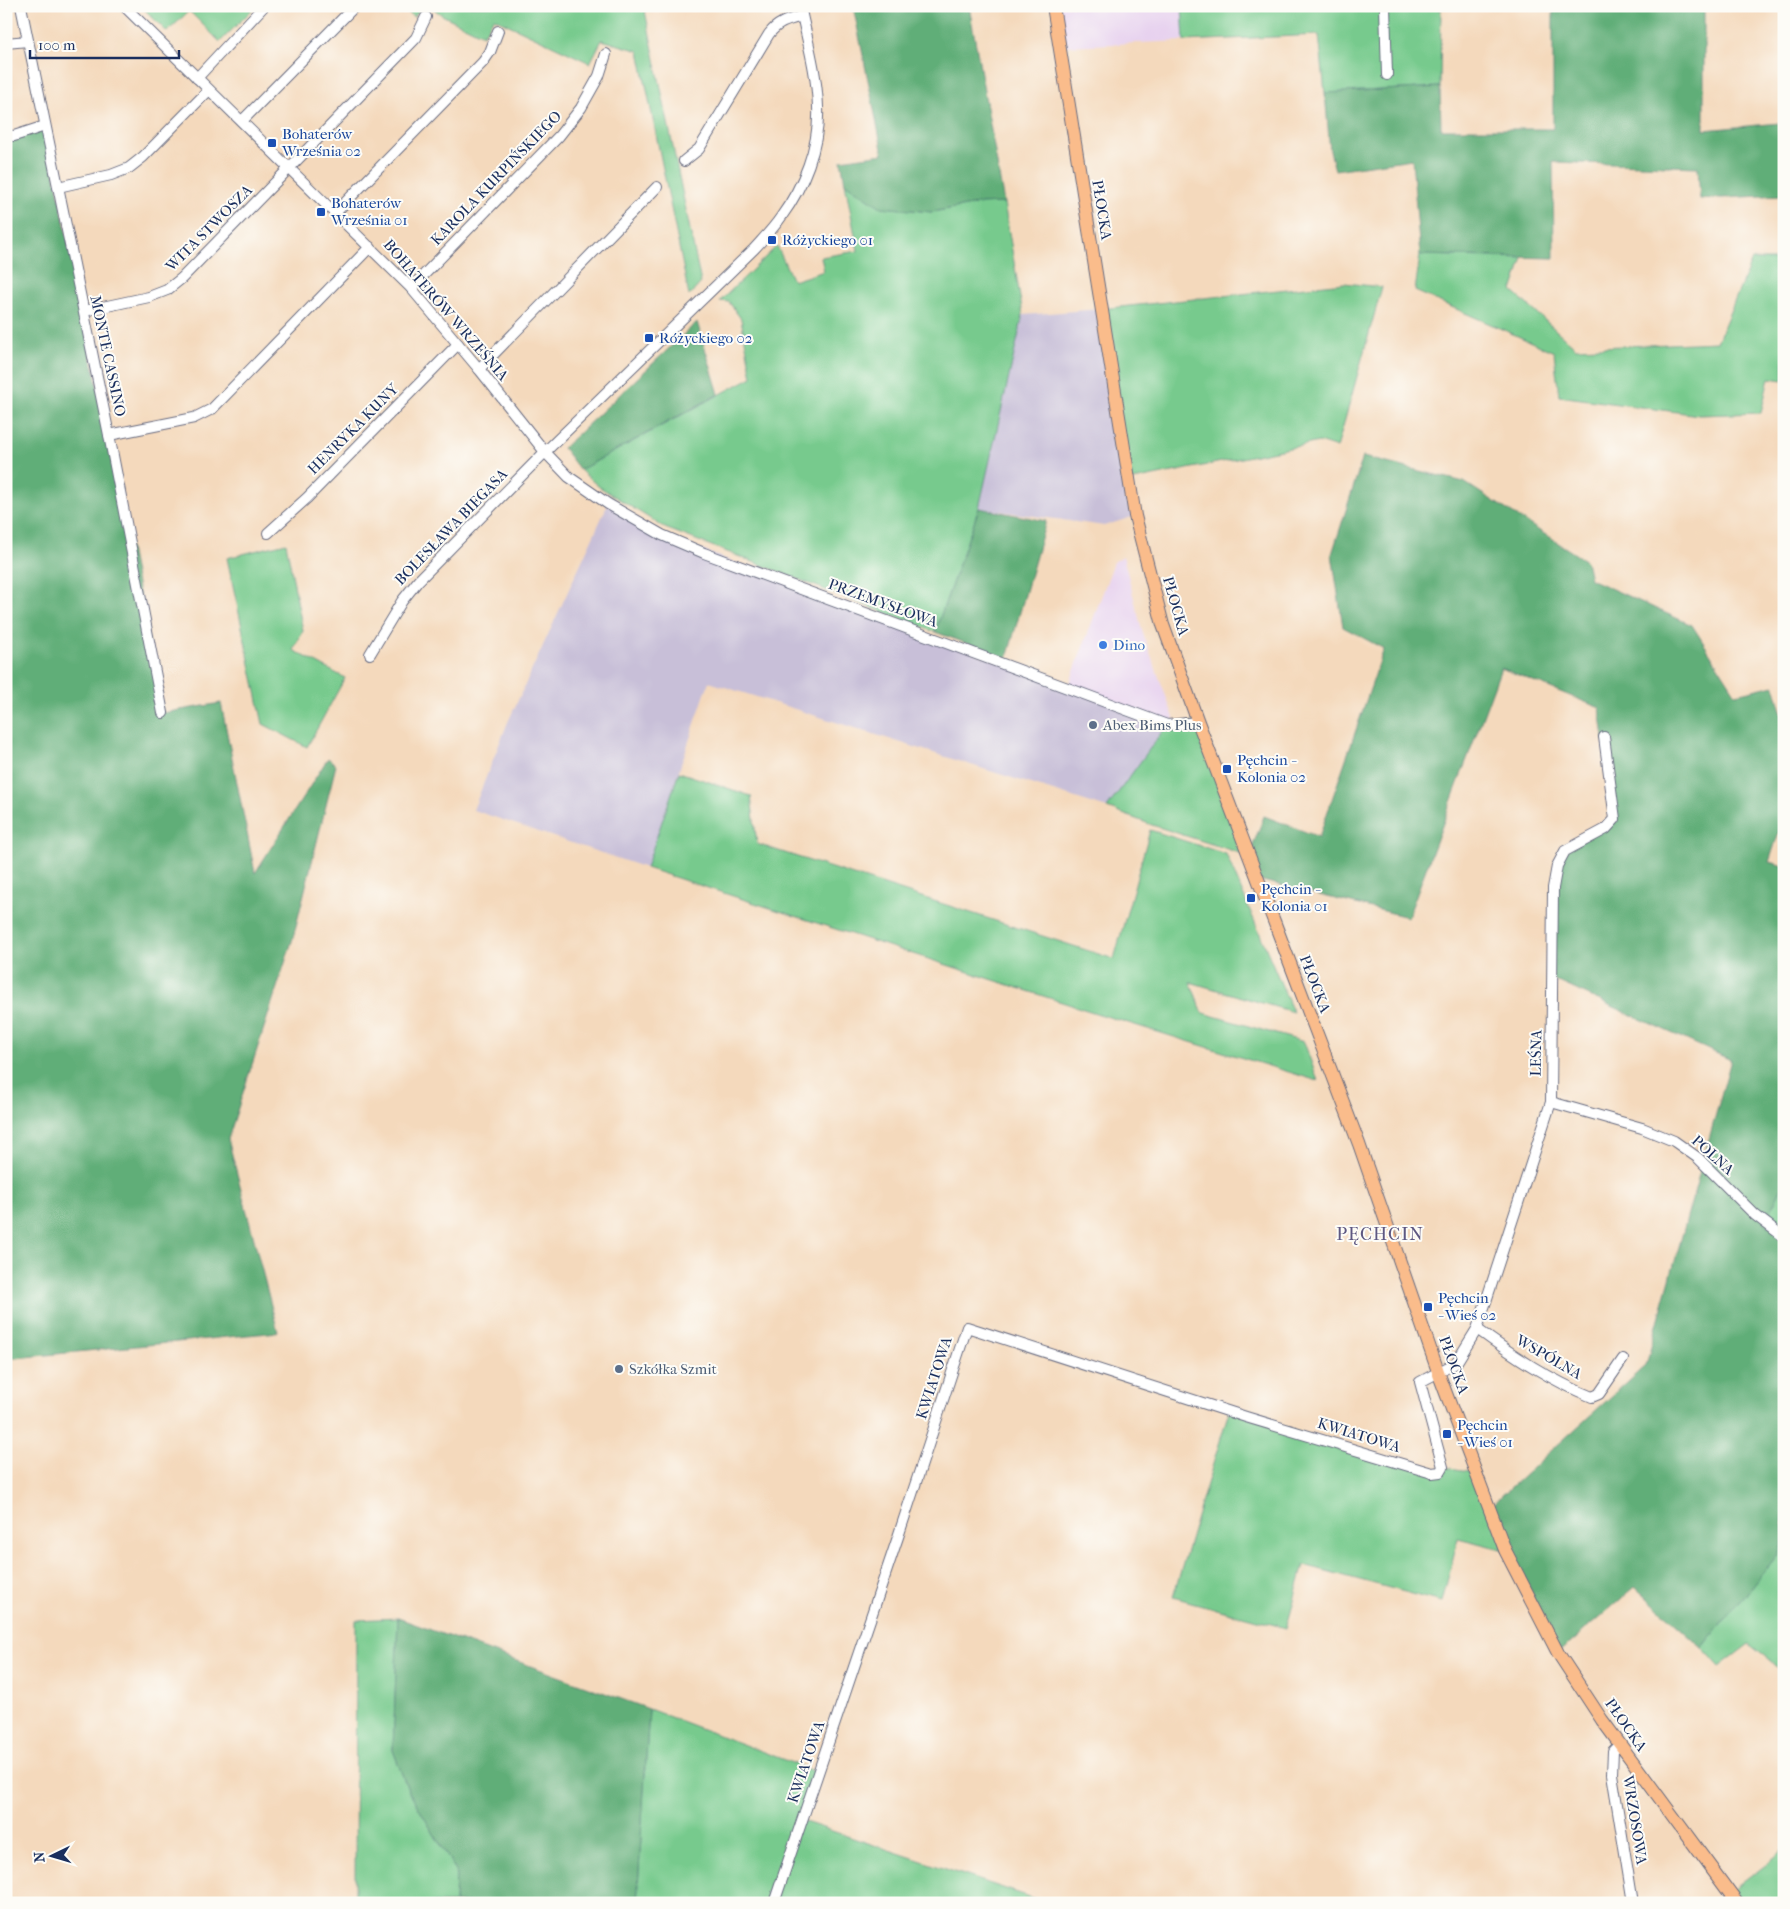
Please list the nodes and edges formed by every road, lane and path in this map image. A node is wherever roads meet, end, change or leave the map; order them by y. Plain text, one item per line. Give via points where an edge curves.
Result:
1 (21, 6) edge
2 (124, 6) edge
3 (264, 6) edge
4 (355, 6) edge
5 (1053, 6) edge
6 (1385, 6) edge
7 (801, 11) edge
8 (426, 16) dead end
9 (498, 32) dead end
10 (28, 41) junction
11 (6, 43) edge
12 (606, 54) dead end
13 (1387, 75) dead end
14 (197, 78) junction
15 (209, 90) junction
16 (242, 121) junction
17 (45, 126) junction
18 (6, 135) edge
19 (684, 161) dead end
20 (290, 168) junction
21 (58, 186) junction
22 (657, 187) dead end
23 (334, 213) junction
24 (370, 247) junction
25 (411, 288) junction
26 (84, 312) junction
27 (458, 344) junction
28 (479, 369) junction
29 (109, 435) junction
30 (545, 452) junction
31 (569, 477) joint
32 (268, 533) dead end
33 (370, 654) dead end
34 (163, 713) dead end
35 (1198, 722) junction
36 (1604, 738) dead end
37 (1550, 1102) junction
38 (1784, 1237) edge
39 (1477, 1329) junction
40 (1623, 1359) dead end
41 (1438, 1372) junction
42 (1620, 1744) junction
43 (774, 1903) edge
44 (1633, 1903) edge
45 (1736, 1903) edge

1 - 10 street, MONTE CASSINO
2 - 14 street, BOHATERÓW WRZEŚNIA
3 - 14 street
4 - 16 street
5 - 35 main road, PŁOCKA via 1134,516 1163,625
6 - 13 street
7 - 19 street via 775,26 699,149
7 - 30 street, BOLESŁAWA BIEGASA via 816,82 818,108 817,135 798,190 754,249
8 - 20 street, WITA STWOSZA via 416,38
9 - 23 street via 483,62
10 - 11 street
10 - 17 street, MONTE CASSINO
12 - 25 street, KAROLA KURPIŃSKIEGO via 599,76 581,108 559,136
14 - 15 street, BOHATERÓW WRZEŚNIA
15 - 16 street, BOHATERÓW WRZEŚNIA
15 - 21 street via 129,168
16 - 20 street, BOHATERÓW WRZEŚNIA
17 - 18 street via 14,136
17 - 21 street, MONTE CASSINO
20 - 23 street, BOHATERÓW WRZEŚNIA
20 - 26 street, WITA STWOSZA via 167,290
21 - 26 street, MONTE CASSINO
22 - 28 street
23 - 24 street, BOHATERÓW WRZEŚNIA
24 - 25 street, BOHATERÓW WRZEŚNIA
24 - 29 street via 212,409 194,418
25 - 27 street, BOHATERÓW WRZEŚNIA
26 - 29 street, MONTE CASSINO
27 - 28 street, BOHATERÓW WRZEŚNIA
27 - 32 street, HENRYKA KUNY via 307,498
28 - 30 street, BOHATERÓW WRZEŚNIA
29 - 34 street, MONTE CASSINO
30 - 31 street, BOHATERÓW WRZEŚNIA
30 - 33 street, BOLESŁAWA BIEGASA via 418,581
31 - 35 street, PRZEMYSŁOWA via 662,535 704,553 1167,725
35 - 41 main road, PŁOCKA via 1359,1144
36 - 37 street, LEŚNA via 1615,819 1606,829 1565,851 1557,866 1553,888
37 - 38 street, POLNA via 1642,1128 1674,1141 1698,1158 1755,1215
37 - 39 street, LEŚNA
39 - 40 street, WSPÓLNA via 1522,1362 1592,1397 1600,1394
39 - 41 street, LEŚNA via 1456,1363
41 - 42 main road, PŁOCKA via 1505,1550 1558,1653
41 - 43 street, KWIATOWA via 1420,1382 1443,1467 1440,1472 1432,1473 966,1328
42 - 44 street, WRZOSOWA via 1613,1751 1612,1774
42 - 45 main road, PŁOCKA

